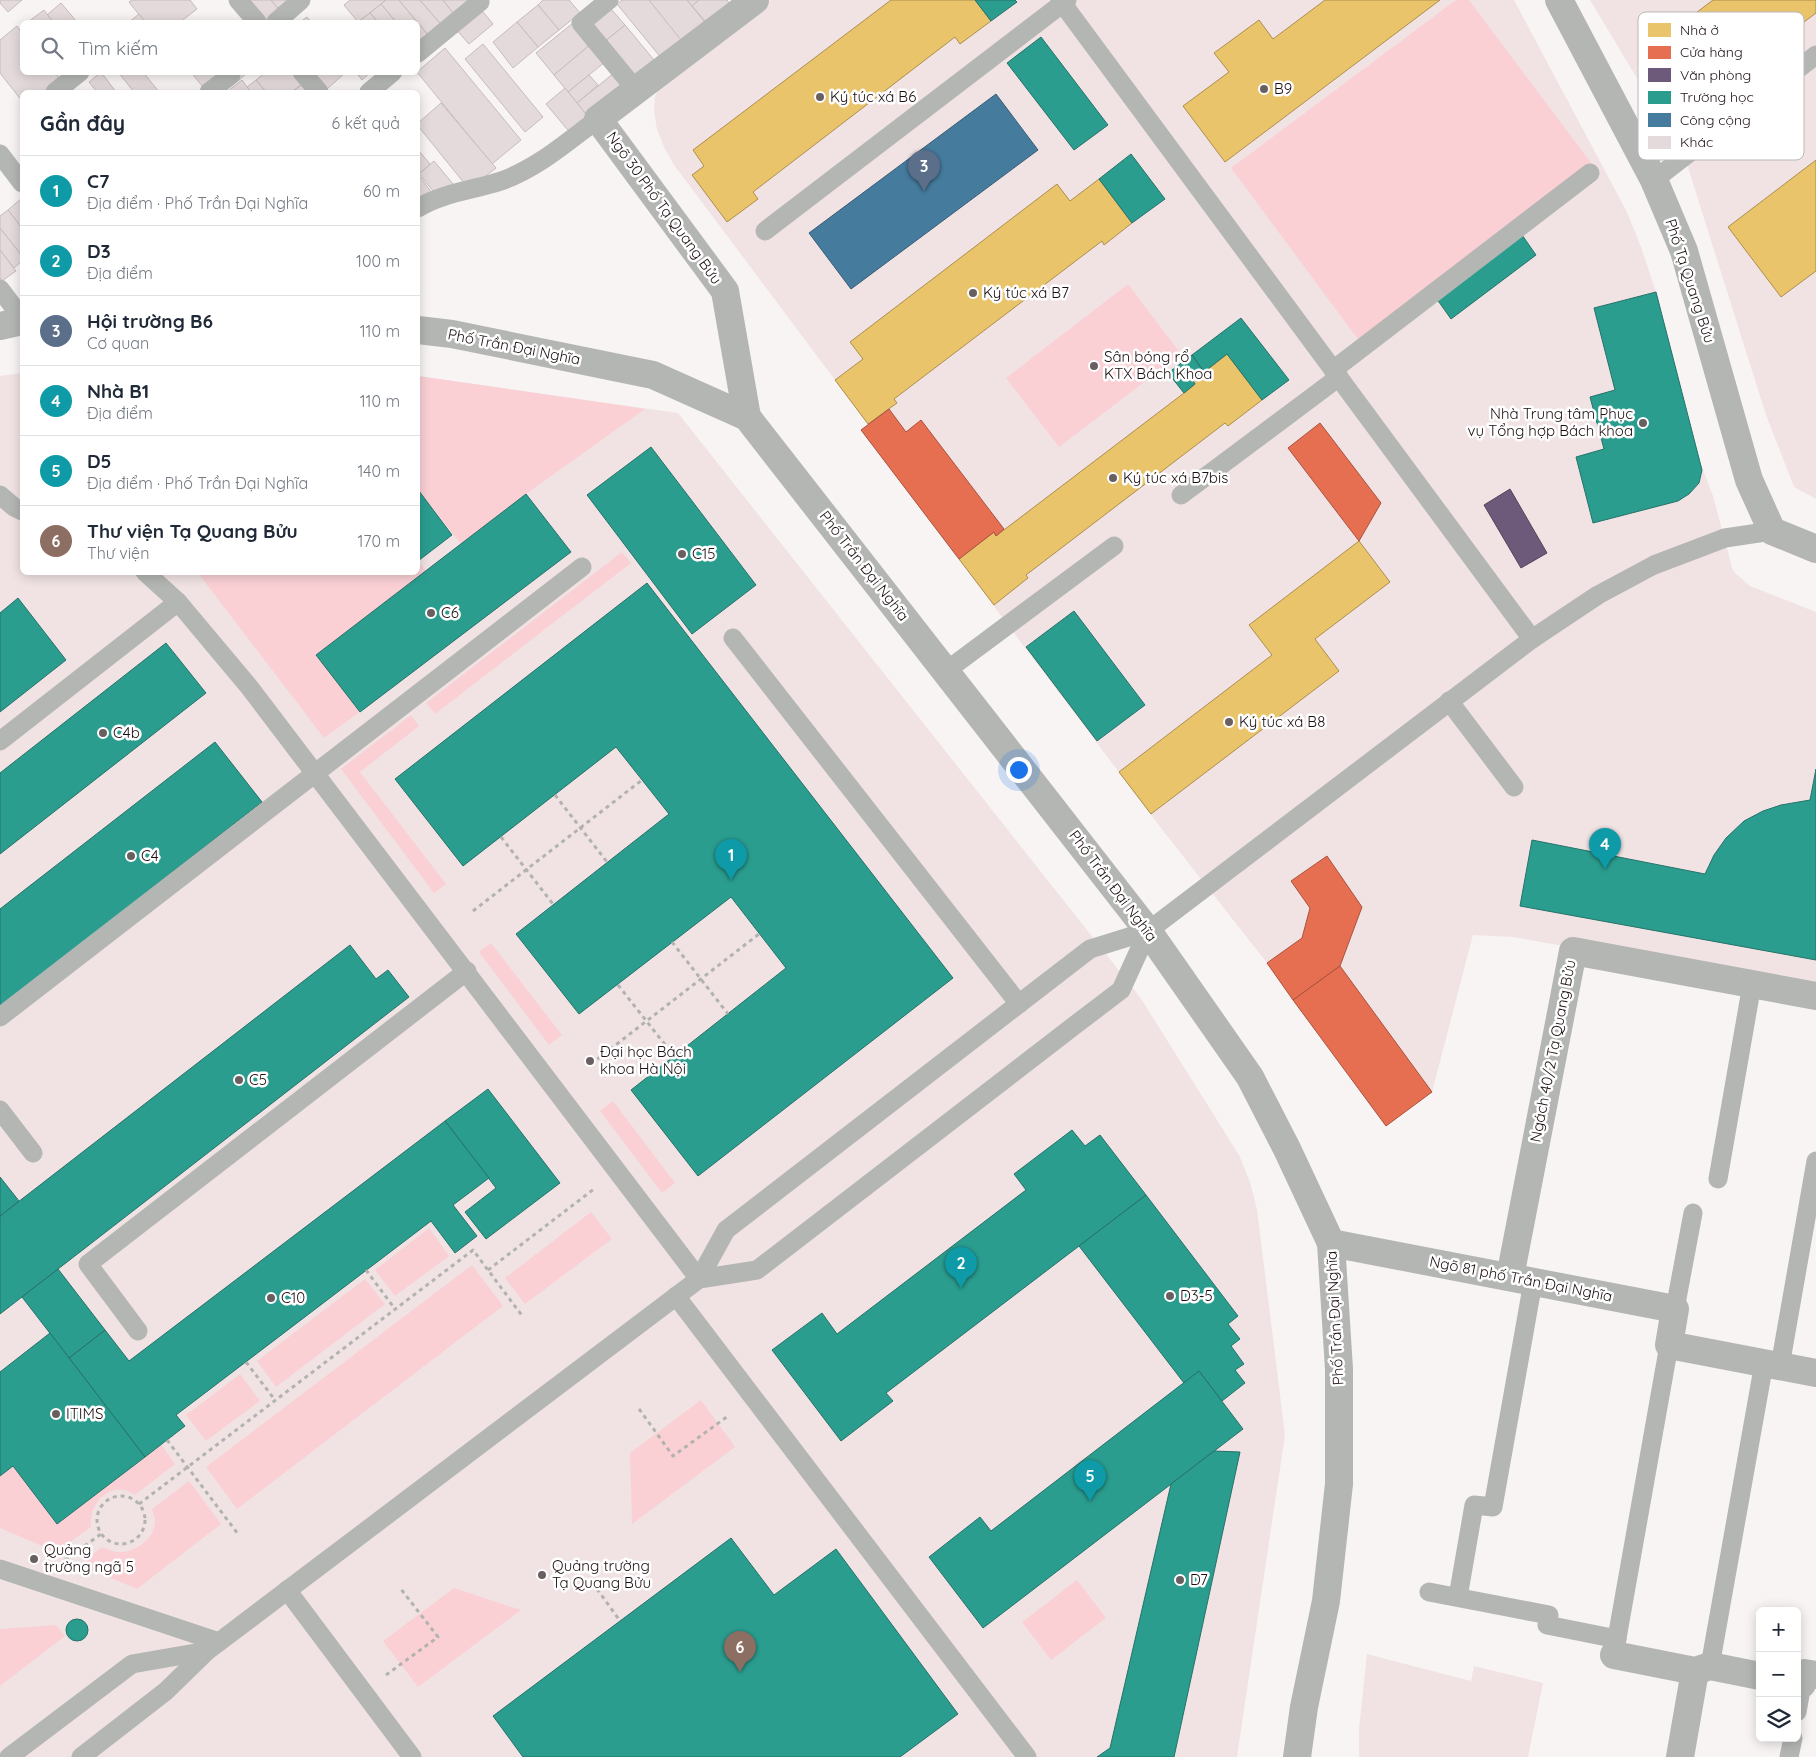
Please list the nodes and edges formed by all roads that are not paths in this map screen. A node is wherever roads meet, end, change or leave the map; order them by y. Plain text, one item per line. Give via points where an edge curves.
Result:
1 (238, 0) edge
2 (301, 0) edge
3 (609, 0) edge
4 (755, 0) edge
5 (1559, 0) edge
6 (1063, 1) edge
7 (480, 2) dead end
8 (255, 20) edge
9 (278, 20) edge
10 (420, 51) edge
11 (1816, 55) edge
12 (1804, 64) edge
13 (76, 75) edge
14 (231, 75) dead end
15 (305, 75) edge
16 (389, 75) edge
17 (58, 90) edge
18 (212, 90) edge
19 (317, 90) edge
20 (370, 90) edge
21 (636, 90) junction
22 (598, 119) junction
23 (1638, 150) edge
24 (0, 154) edge
25 (1643, 160) edge
26 (1680, 160) edge
27 (1590, 174) dead end
28 (20, 180) edge
29 (1654, 180) junction
30 (420, 207) edge
31 (765, 231) dead end
32 (0, 289) edge
33 (20, 317) edge
34 (20, 321) edge
35 (0, 326) edge
36 (420, 330) edge
37 (1336, 373) junction
38 (747, 417) junction
39 (1181, 495) dead end
40 (1772, 531) junction
41 (1114, 546) dead end
42 (1816, 549) edge
43 (582, 567) dead end
44 (148, 575) edge
45 (178, 602) junction
46 (733, 638) dead end
47 (1532, 639) junction
48 (946, 671) junction
49 (1449, 701) junction
50 (0, 741) edge
51 (316, 774) junction
52 (1514, 787) dead end
53 (1148, 931) junction
54 (466, 972) junction
55 (1752, 984) junction
56 (1816, 996) edge
57 (1019, 1004) junction
58 (0, 1017) edge
59 (0, 1110) edge
60 (33, 1153) dead end
61 (1816, 1161) edge
62 (1718, 1179) dead end
63 (1692, 1213) dead end
64 (1331, 1243) junction
65 (699, 1279) junction
66 (1522, 1279) junction
67 (676, 1296) junction
68 (1675, 1309) junction
69 (138, 1331) dead end
70 (1669, 1345) junction
71 (1772, 1365) junction
72 (1816, 1373) edge
73 (0, 1569) edge
74 (287, 1590) junction
75 (1429, 1592) dead end
76 (1458, 1598) junction
77 (213, 1646) junction
78 (1616, 1647) junction
79 (1703, 1669) junction
80 (1756, 1676) edge
81 (1809, 1678) edge
82 (1801, 1701) edge
83 (1792, 1742) edge
84 (9, 1757) edge
85 (81, 1757) edge
86 (412, 1757) edge
87 (1027, 1757) edge
88 (1297, 1757) edge
89 (1680, 1757) edge
90 (1789, 1757) edge

1 - 8 lane
2 - 9 lane
3 - 21 lane via 581,23
4 - 21 street, Ngõ 30 Phố Tạ Quang Bửu
5 - 23 street, Phố Tạ Quang Bửu
6 - 31 lane
6 - 37 lane
7 - 10 lane
11 - 12 lane
13 - 17 lane
14 - 18 lane
15 - 19 lane
16 - 20 lane
21 - 22 street, Ngõ 30 Phố Tạ Quang Bửu
22 - 30 lane, Ngõ 30 Phố Tạ Quang Bửu via 534,165 503,180
22 - 38 street, Ngõ 30 Phố Tạ Quang Bửu via 726,291
24 - 28 lane
25 - 29 street, Phố Tạ Quang Bửu
26 - 29 lane
27 - 37 lane
29 - 40 street, Phố Tạ Quang Bửu via 1684,251 1749,480
32 - 33 lane
34 - 35 street
36 - 38 street, Phố Trần Đại Nghĩa via 653,375
37 - 39 lane
37 - 47 lane
38 - 48 street, Phố Trần Đại Nghĩa
40 - 42 street
40 - 47 lane via 1725,538 1654,565 1598,595
41 - 48 lane
43 - 51 lane
44 - 45 lane
45 - 50 lane
45 - 51 lane
46 - 57 lane
47 - 49 lane
48 - 53 street, Phố Trần Đại Nghĩa
49 - 52 lane
49 - 53 lane
51 - 54 lane
51 - 58 lane
53 - 57 lane via 1090,949
53 - 64 street, Phố Trần Đại Nghĩa via 1250,1077
53 - 65 lane via 1121,990 1075,1026 757,1270
54 - 65 lane
54 - 69 lane via 88,1264
55 - 56 street, Ngách 40/2 Tạ Quang Bửu
55 - 62 lane
55 - 66 street, Ngách 40/2 Tạ Quang Bửu via 1573,951
57 - 65 lane via 726,1230
59 - 60 lane
61 - 71 lane
63 - 68 lane
64 - 66 street, Ngõ 81 phố Trần Đại Nghĩa
64 - 88 street, Phố Trần Đại Nghĩa via 1339,1368 1339,1484 1326,1601
65 - 67 lane
66 - 68 street, Ngõ 81 phố Trần Đại Nghĩa
66 - 76 lane via 1493,1507 1474,1504
67 - 74 lane
67 - 87 lane
68 - 70 street
70 - 71 street
70 - 78 lane
71 - 72 street
71 - 79 lane
73 - 77 lane
74 - 77 lane
74 - 86 lane
75 - 76 lane
76 - 78 lane via 1549,1615 1547,1625
77 - 84 lane via 132,1664
77 - 85 lane via 166,1692
78 - 79 street
79 - 80 street
79 - 89 street
81 - 82 lane
83 - 90 lane

